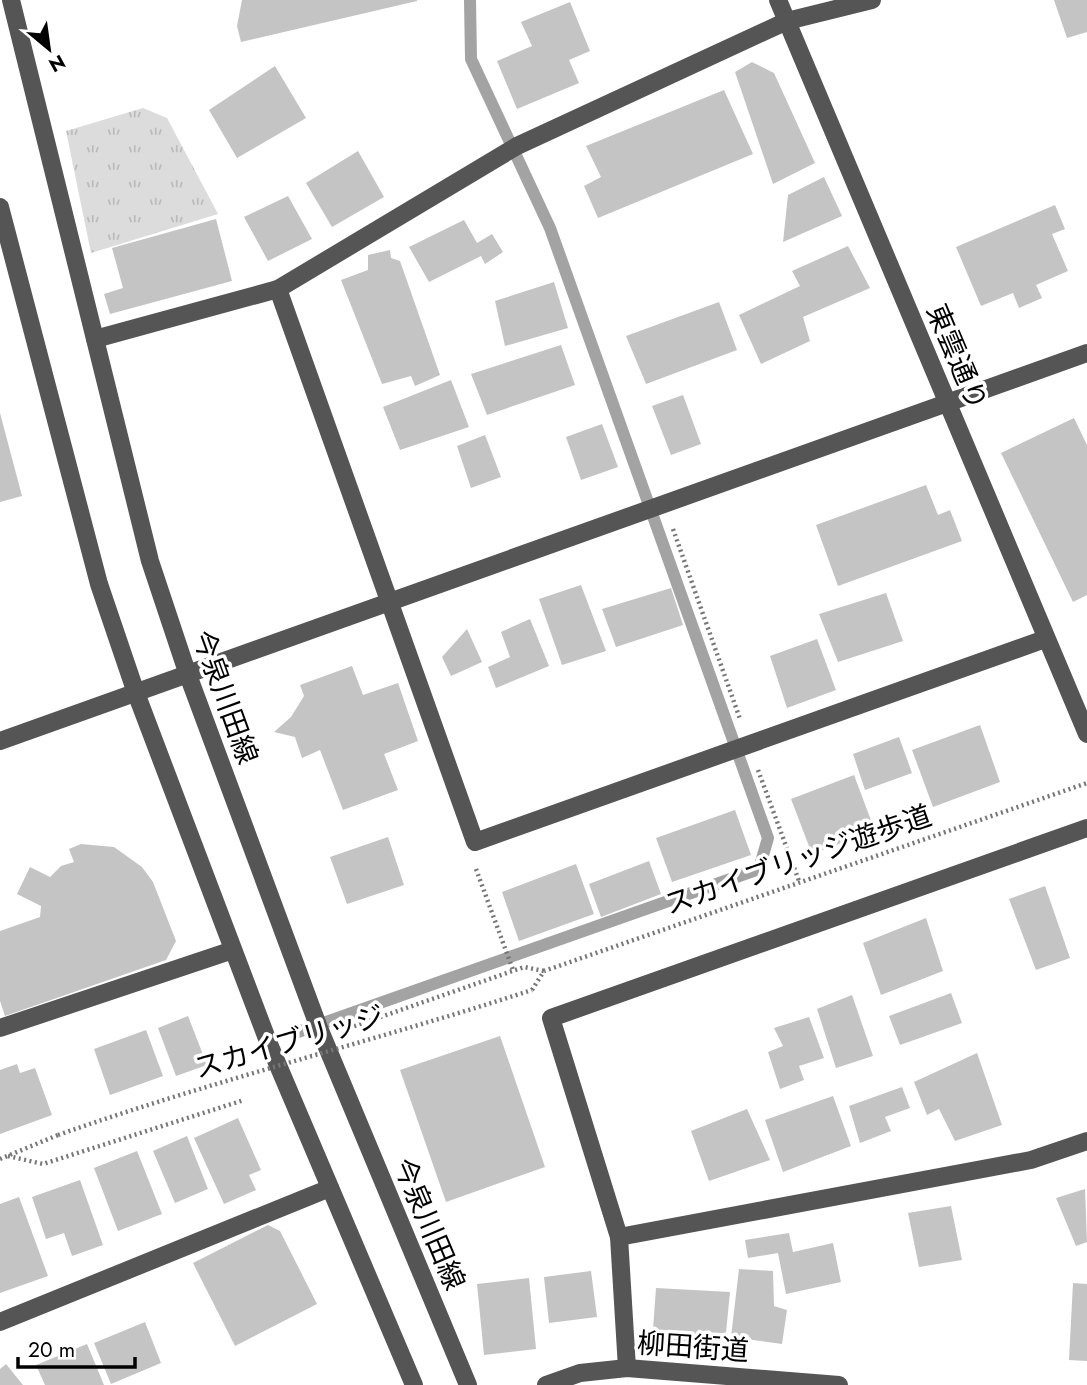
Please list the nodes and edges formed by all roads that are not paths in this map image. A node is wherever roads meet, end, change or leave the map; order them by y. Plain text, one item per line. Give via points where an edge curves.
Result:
1 (11, 0) edge
2 (778, 0) edge
3 (872, 0) edge
4 (787, 21) junction
5 (0, 207) edge
6 (4, 235) edge
7 (278, 289) junction
8 (95, 339) junction
9 (1087, 352) edge
10 (947, 402) junction
11 (389, 603) junction
12 (1045, 639) junction
13 (187, 675) junction
14 (136, 693) junction
15 (1087, 734) edge
16 (0, 741) edge
17 (1087, 828) edge
18 (233, 950) junction
19 (0, 1028) edge
20 (1087, 1141) edge
21 (330, 1188) junction
22 (619, 1237) junction
23 (0, 1322) edge
24 (627, 1368) junction
25 (790, 1382) edge
26 (414, 1385) edge
27 (468, 1385) edge
28 (546, 1385) edge
29 (839, 1385) edge

1 - 8 street, 今泉川田線
2 - 4 street, 東雲通り
3 - 4 street
4 - 7 street via 517,146
4 - 10 street, 東雲通り
5 - 6 street
6 - 14 street via 99,584
7 - 8 street
7 - 11 street
8 - 13 street, 今泉川田線 via 150,561
9 - 10 street
10 - 11 street
10 - 12 street, 東雲通り
11 - 12 street via 475,842
11 - 13 street
12 - 15 street, 東雲通り
13 - 14 street
13 - 27 street, 今泉川田線 via 318,1028
14 - 16 street
14 - 18 street
17 - 22 street via 551,1018
18 - 19 street
18 - 21 street
20 - 22 street via 1031,1160
21 - 23 street
21 - 26 street
22 - 24 street
24 - 25 street, 柳田街道
24 - 28 street, 柳田街道 via 580,1373
25 - 29 street, 柳田街道

